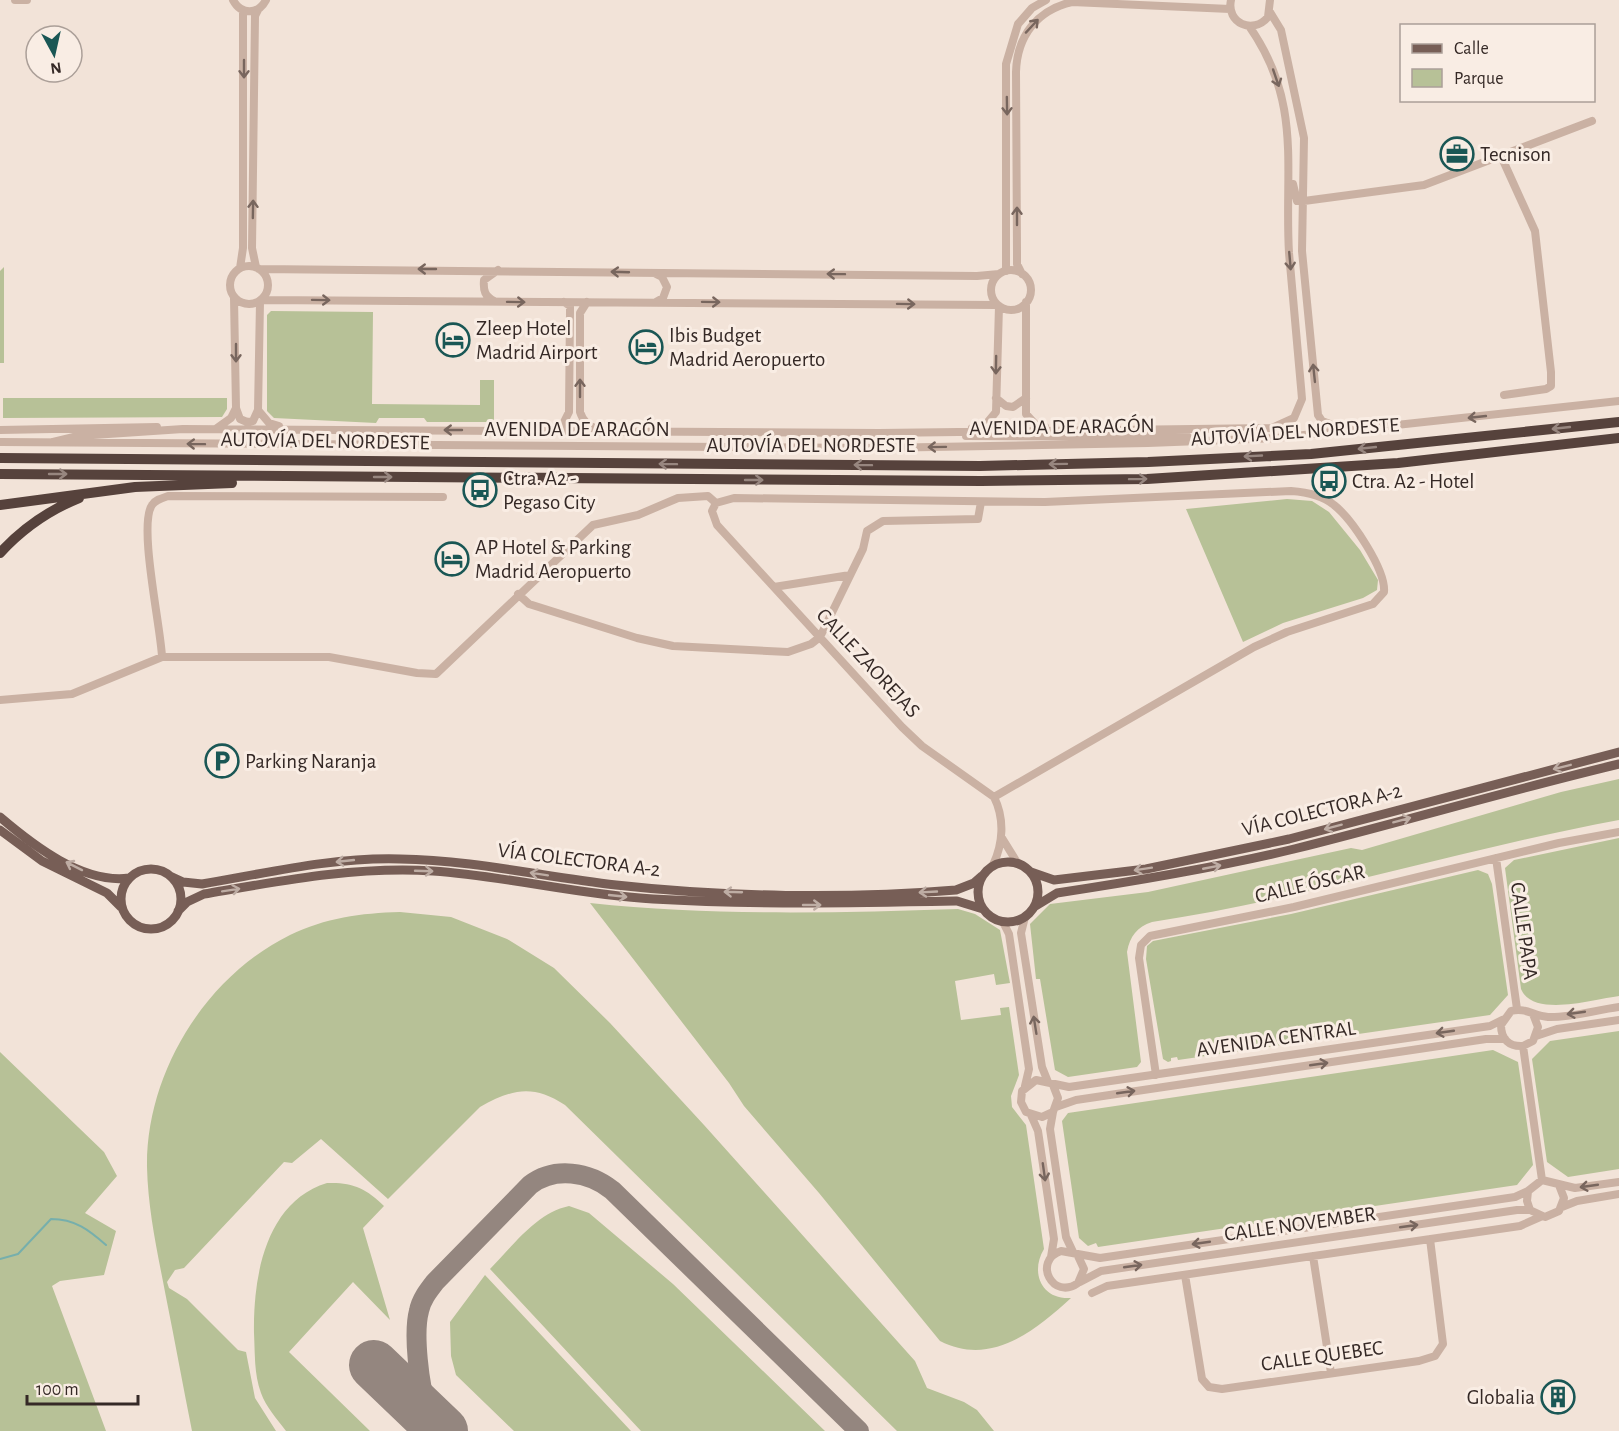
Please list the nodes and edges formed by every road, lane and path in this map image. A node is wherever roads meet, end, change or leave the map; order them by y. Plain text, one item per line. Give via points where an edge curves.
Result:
1 (15, 0) edge
2 (27, 0) edge
3 (233, 0) edge
4 (266, 0) edge
5 (1046, 0) edge
6 (1231, 0) edge
7 (1270, 0) edge
8 (1230, 9) junction
9 (243, 10) junction
10 (258, 10) junction
11 (1270, 12) junction
12 (1249, 26) junction
13 (1592, 121) dead end
14 (1501, 156) junction
15 (1290, 169) junction
16 (1304, 201) junction
17 (240, 268) junction
18 (257, 268) junction
19 (500, 270) junction
20 (1002, 272) junction
21 (653, 273) junction
22 (1022, 274) junction
23 (234, 298) junction
24 (261, 301) junction
25 (494, 302) junction
26 (564, 302) junction
27 (656, 302) junction
28 (1026, 302) junction
29 (587, 303) junction
30 (998, 306) junction
31 (1504, 395) dead end
32 (996, 398) junction
33 (1026, 398) junction
34 (1619, 401) edge
35 (236, 408) junction
36 (258, 410) junction
37 (1619, 422) edge
38 (1330, 424) dead end
39 (215, 428) junction
40 (183, 429) junction
41 (289, 429) junction
42 (0, 430) edge
43 (554, 430) junction
44 (1061, 430) junction
45 (606, 431) junction
46 (933, 432) junction
47 (879, 433) junction
48 (1276, 438) junction
49 (1619, 438) edge
50 (0, 442) edge
51 (53, 442) junction
52 (0, 458) edge
53 (0, 474) edge
54 (360, 477) junction
55 (135, 487) junction
56 (443, 497) dead end
57 (981, 502) junction
58 (716, 503) junction
59 (0, 505) edge
60 (0, 553) edge
61 (850, 575) junction
62 (774, 587) junction
63 (518, 594) junction
64 (820, 637) junction
65 (162, 657) junction
66 (0, 700) edge
67 (1619, 753) edge
68 (1619, 764) edge
69 (994, 797) junction
70 (0, 817) edge
71 (0, 830) edge
72 (1619, 831) edge
73 (1002, 838) junction
74 (1496, 858) junction
75 (1018, 864) junction
76 (993, 866) junction
77 (1031, 872) junction
78 (171, 876) junction
79 (982, 876) junction
80 (129, 878) junction
81 (121, 907) junction
82 (1034, 907) junction
83 (982, 909) junction
84 (178, 911) junction
85 (1025, 917) junction
86 (1003, 922) junction
87 (1619, 1007) edge
88 (1517, 1009) junction
89 (1533, 1014) junction
90 (1502, 1020) junction
91 (1619, 1020) edge
92 (1536, 1036) junction
93 (1504, 1039) junction
94 (1523, 1046) junction
95 (1156, 1075) junction
96 (1050, 1084) junction
97 (1025, 1086) junction
98 (1055, 1110) junction
99 (1031, 1115) junction
100 (1542, 1180) junction
101 (1619, 1182) edge
102 (1559, 1185) junction
103 (1528, 1191) junction
104 (1619, 1194) edge
105 (1562, 1207) junction
106 (1530, 1210) junction
107 (1540, 1216) junction
108 (1430, 1239) junction
109 (1076, 1254) junction
110 (1313, 1256) junction
111 (1051, 1257) junction
112 (1185, 1275) junction
113 (1078, 1282) junction
114 (1092, 1293) dead end
115 (1331, 1373) junction

1 - 2 street
3 - 9 street
4 - 10 street
5 -> 20 street via 1032,8 1018,24 1006,64
6 - 8 street
7 - 11 street
8 - 12 street via 1239,23
22 -> 8 street via 1017,264 1016,72 1025,33 1050,10 1072,2
9 - 10 street
9 -> 17 street
18 -> 10 street via 253,227
11 - 12 street via 1264,21
11 - 16 street via 1281,30 1304,138
12 -> 15 street via 1276,77 1289,141
13 - 14 street
14 - 16 street via 1424,185
14 - 31 street via 1535,231 1551,372 1551,386 1546,389
15 - 16 street via 1297,201
15 -> 44 street via 1289,250 1302,399 1294,418 1272,428
38 -> 16 street via 1318,415 1302,251
17 - 18 street
17 - 23 street via 230,282
19 -> 18 street
18 - 24 street via 268,283
21 -> 19 street
19 - 25 street via 484,280 483,290
20 -> 21 street
20 - 22 street
20 - 30 street via 991,289
21 - 27 street via 662,277 667,287 663,298
22 - 28 street via 1030,287
23 - 24 street via 246,304
23 -> 35 street
24 -> 25 street
24 - 36 street
25 -> 26 street
26 - 29 street
26 - 43 street via 570,306 569,412 562,426
27 - 29 street
27 -> 30 street
28 - 30 street via 1010,310
28 - 33 street
45 -> 29 street via 591,427 579,412 580,313
30 -> 32 street
32 - 33 street via 1013,407
32 - 46 street via 996,412 986,424
33 - 44 street via 1026,414 1036,425
34 -> 48 street, AVENIDA DE ARAGÓN
35 - 36 street via 240,419 247,422 253,421
35 - 39 street via 231,418
36 - 41 street via 268,423
37 -> 52 highway, AUTOVÍA DEL NORDESTE via 1311,454 1092,463 875,466
39 - 40 street
39 - 41 street
40 - 42 street
40 - 51 street via 78,436
43 -> 41 street
43 - 45 street
44 - 46 street
45 - 47 street
46 - 47 street
47 - 48 street via 1010,438
48 -> 51 street, AVENIDA DE ARAGÓN via 876,448
54 -> 49 highway, AUTOVÍA DEL NORDESTE via 1147,479 1370,465
50 - 51 street, AVENIDA DE ARAGÓN
53 -> 54 highway, AUTOVÍA DEL NORDESTE
54 - 55 highway
55 - 59 highway
55 - 60 highway via 79,498 57,507 31,523
56 - 65 street via 159,499 149,514 149,539
57 - 58 street via 734,498
57 - 61 street via 978,519 883,521 872,527
57 - 69 street via 1307,492 1344,515 1373,559 1384,584 1384,592 1373,604 1254,647
58 - 62 street, CALLE ZAOREJAS via 712,511 717,525
58 - 63 street via 708,496 678,498 639,515 593,525
61 - 62 street
61 - 64 street
62 - 64 street, CALLE ZAOREJAS
63 - 64 street via 528,604 674,646 788,652
63 - 65 street via 436,674 329,657
64 - 69 street, CALLE ZAOREJAS via 912,737
65 - 66 street via 72,694
67 -> 77 main road, VÍA COLECTORA A-2 via 1289,839 1146,869 1054,880
82 -> 68 main road, VÍA COLECTORA A-2 via 1057,893 1293,849
69 - 73 street
80 -> 70 main road via 97,877 49,853
71 - 81 main road via 42,861 107,893
72 - 74 street, CALLE ÓSCAR
73 - 75 street
73 - 76 street
74 - 88 street, CALLE PAPA
74 - 95 street, CALLE ÓSCAR via 1294,907 1150,936 1141,945 1139,958
75 - 76 main road via 1001,862
75 - 77 main road
76 - 79 main road
77 - 82 main road via 1038,893
79 -> 78 main road, VÍA COLECTORA A-2 via 956,890 842,894 652,888 477,865 398,859 320,864 202,884
78 - 80 main road via 153,869
78 - 84 main road via 180,890
79 - 83 main road via 978,892
80 - 81 main road via 121,894
81 - 84 main road via 133,924 146,929 167,924
82 - 85 main road
84 -> 83 main road, VÍA COLECTORA A-2 via 204,894 322,874 398,870 475,875 652,899 783,905 957,901
83 - 86 main road
85 - 86 main road
96 -> 85 street via 1042,1067 1022,933
86 - 97 street via 1010,934 1029,1068
87 -> 89 street via 1555,1016
88 - 89 street
88 - 90 street
89 - 92 street via 1538,1027
90 - 93 street
90 -> 95 street, AVENIDA CENTRAL via 1491,1026
91 - 92 street
92 - 94 street
93 - 94 street
98 -> 93 street, AVENIDA CENTRAL via 1076,1100
94 - 100 street
95 - 96 street, AVENIDA CENTRAL via 1069,1087
96 - 97 street via 1036,1080
96 - 98 street via 1058,1098
97 - 99 street via 1021,1102
98 - 99 street via 1042,1117
98 - 109 street via 1050,1129 1066,1237
99 -> 111 street via 1038,1131 1054,1239
100 - 102 street
100 - 103 street
101 -> 102 street via 1575,1188
102 - 105 street via 1564,1198
103 - 106 street
103 -> 109 street, CALLE NOVEMBER via 1515,1197 1100,1258
104 - 105 street
105 - 107 street via 1550,1217
106 - 107 street
113 -> 106 street, CALLE NOVEMBER via 1101,1271
107 - 108 street, CALLE NOVEMBER via 1520,1226
108 - 110 street, CALLE NOVEMBER
108 - 115 street, CALLE QUEBEC via 1443,1344 1438,1353 1428,1359
109 - 111 street via 1061,1251
109 - 113 street via 1084,1269
110 - 112 street, CALLE NOVEMBER
110 - 115 street
111 - 113 street via 1047,1275 1054,1285 1067,1288
112 - 114 street, CALLE NOVEMBER via 1107,1286
112 - 115 street, CALLE QUEBEC via 1203,1379 1209,1387 1222,1389

